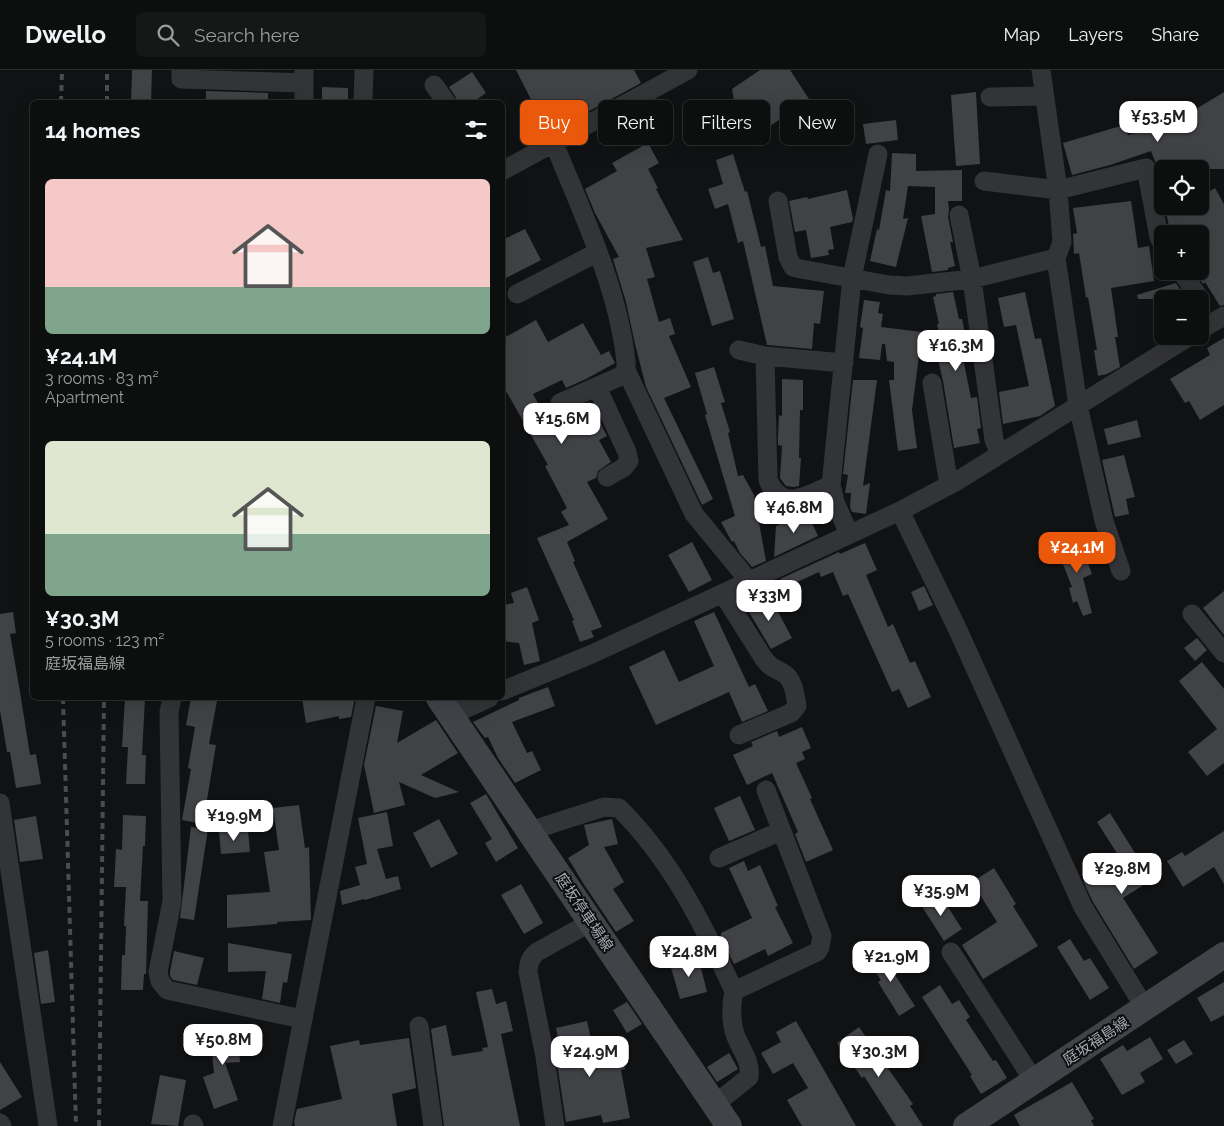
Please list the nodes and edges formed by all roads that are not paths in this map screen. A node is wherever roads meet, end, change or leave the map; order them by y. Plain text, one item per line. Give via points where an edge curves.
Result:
1 (181, 70) edge
2 (364, 70) edge
3 (688, 70) edge
4 (1040, 70) edge
5 (304, 76) edge
6 (662, 76) edge
7 (434, 85) dead end
8 (1044, 96) junction
9 (990, 97) dead end
10 (304, 100) edge
11 (363, 100) edge
12 (445, 100) edge
13 (588, 122) edge
14 (550, 145) edge
15 (555, 145) edge
16 (878, 154) dead end
17 (505, 169) edge
18 (984, 181) dead end
19 (1058, 190) junction
20 (778, 201) dead end
21 (959, 215) dead end
22 (1157, 225) edge
23 (598, 252) junction
24 (1056, 258) junction
25 (852, 278) junction
26 (972, 279) junction
27 (518, 294) dead end
28 (1176, 345) edge
29 (739, 350) dead end
30 (765, 356) junction
31 (844, 362) junction
32 (626, 370) junction
33 (932, 383) dead end
34 (597, 387) junction
35 (560, 403) dead end
36 (1078, 406) junction
37 (1000, 454) junction
38 (607, 477) dead end
39 (831, 485) junction
40 (949, 485) junction
41 (900, 511) junction
42 (849, 534) junction
43 (1121, 571) dead end
44 (749, 581) junction
45 (723, 594) junction
46 (1192, 614) dead end
47 (1224, 653) edge
48 (505, 690) edge
49 (172, 700) edge
50 (366, 700) edge
51 (477, 700) edge
52 (445, 706) edge
53 (739, 735) dead end
54 (766, 790) dead end
55 (1, 812) edge
56 (781, 831) junction
57 (531, 833) junction
58 (719, 858) dead end
59 (6, 894) edge
60 (591, 922) junction
61 (951, 952) dead end
62 (1224, 955) edge
63 (734, 992) junction
64 (1145, 1008) junction
65 (302, 1019) junction
66 (420, 1026) dead end
67 (1034, 1082) junction
68 (722, 1116) edge
69 (993, 1119) edge
70 (48, 1126) edge
71 (282, 1126) edge
72 (433, 1126) edge
73 (555, 1126) edge
74 (966, 1126) edge

1 - 5 street via 181,79
2 - 11 street
3 - 6 street
4 - 8 street
5 - 10 street
6 - 13 street
7 - 12 street
8 - 9 street
8 - 19 street
14 - 17 street
15 - 23 street
16 - 25 street
18 - 19 street
19 - 22 street via 1146,168
19 - 24 street via 1062,242
20 - 25 street via 788,257 793,267
21 - 26 street
23 - 27 street
23 - 32 street via 615,308
24 - 26 street
24 - 36 street
25 - 26 street via 907,286
25 - 31 street
26 - 37 street via 994,440
28 - 36 street
29 - 30 street
30 - 31 street
30 - 39 street via 768,480 772,490 777,496 798,499
31 - 39 street
32 - 34 street
32 - 44 street via 694,514
33 - 40 street
34 - 35 street
34 - 38 street via 629,461 624,468
36 - 37 street
36 - 43 street via 1104,521
37 - 40 street
39 - 42 street
40 - 41 street
41 - 42 street
41 - 64 street via 958,628 1083,907
42 - 44 street
44 - 45 street
45 - 48 street
45 - 53 street via 764,659 772,668 785,674 794,689 797,706 791,713
46 - 47 street
49 - 65 street via 169,712 172,901 158,972 160,980 167,990
50 - 65 street
51 - 52 street
52 - 57 main road, 庭坂停車場線
54 - 56 street
55 - 59 street
56 - 58 street
56 - 63 street via 822,936 820,947 817,952
57 - 60 main road, 庭坂停車場線
57 - 63 street via 604,807 619,808 641,832 688,898
59 - 70 street
60 - 68 main road, 庭坂停車場線
60 - 73 street via 537,952 528,963
61 - 67 street
62 - 64 main road, 庭坂福島線
63 - 68 street via 731,1008 734,1033 750,1070 749,1077
64 - 67 main road, 庭坂福島線
65 - 71 street
66 - 72 street
67 - 69 main road, 庭坂福島線
69 - 74 main road, 庭坂福島線

